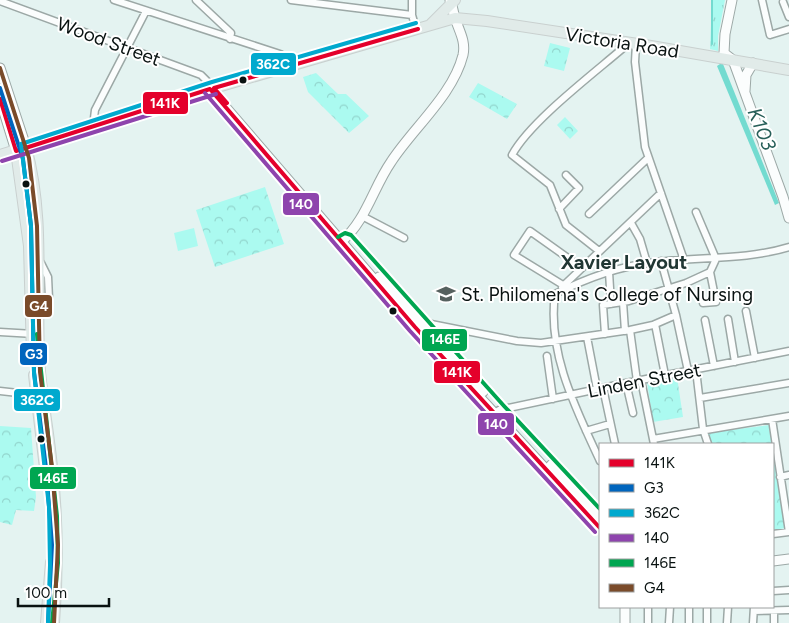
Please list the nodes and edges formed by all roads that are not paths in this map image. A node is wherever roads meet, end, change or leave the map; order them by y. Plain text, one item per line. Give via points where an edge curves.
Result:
1 (114, 0) edge
2 (196, 0) edge
3 (290, 0) edge
4 (412, 0) edge
5 (762, 0) edge
6 (0, 1) edge
7 (733, 1) edge
8 (450, 2) edge
9 (783, 2) dead end
10 (146, 11) junction
11 (412, 15) junction
12 (455, 18) junction
13 (789, 18) edge
14 (429, 26) junction
15 (789, 28) edge
16 (416, 29) junction
17 (230, 39) junction
18 (632, 44) junction
19 (127, 48) junction
20 (727, 58) junction
21 (298, 64) junction
22 (753, 64) junction
23 (0, 68) edge
24 (789, 70) edge
25 (212, 88) junction
26 (744, 96) junction
27 (0, 99) edge
28 (93, 126) junction
29 (21, 149) junction
30 (1, 155) edge
31 (648, 158) junction
32 (20, 169) junction
33 (566, 174) dead end
34 (661, 193) junction
35 (786, 200) edge
36 (559, 209) junction
37 (696, 212) dead end
38 (589, 214) dead end
39 (362, 216) junction
40 (789, 218) edge
41 (631, 223) junction
42 (404, 238) dead end
43 (343, 240) junction
44 (789, 247) edge
45 (599, 251) junction
46 (716, 259) junction
47 (684, 260) junction
48 (661, 261) junction
49 (647, 263) junction
50 (582, 268) junction
51 (609, 272) junction
52 (710, 272) junction
53 (564, 285) junction
54 (669, 288) junction
55 (555, 294) junction
56 (623, 302) junction
57 (703, 303) dead end
58 (611, 304) junction
59 (746, 311) dead end
60 (676, 315) junction
61 (728, 319) dead end
62 (705, 320) dead end
63 (421, 322) junction
64 (656, 324) junction
65 (628, 331) junction
66 (0, 332) edge
67 (30, 334) junction
68 (605, 334) junction
69 (588, 337) junction
70 (557, 342) junction
71 (789, 351) edge
72 (547, 356) dead end
73 (755, 358) junction
74 (735, 362) junction
75 (714, 366) junction
76 (696, 370) junction
77 (688, 371) junction
78 (665, 376) junction
79 (639, 381) junction
80 (626, 383) junction
81 (789, 383) edge
82 (600, 388) junction
83 (0, 391) edge
84 (570, 395) junction
85 (36, 396) junction
86 (553, 398) junction
87 (700, 398) junction
88 (497, 412) junction
89 (633, 413) dead end
90 (789, 416) edge
91 (772, 419) junction
92 (610, 424) junction
93 (703, 429) junction
94 (586, 431) junction
95 (653, 442) edge
96 (615, 443) edge
97 (708, 443) edge
98 (599, 459) edge
99 (789, 476) edge
100 (780, 477) junction
101 (599, 517) edge
102 (599, 527) edge
103 (789, 532) edge
104 (774, 534) edge
105 (789, 559) edge
106 (774, 560) edge
107 (789, 590) edge
108 (774, 591) edge
109 (625, 608) edge
110 (648, 608) edge
111 (670, 608) edge
112 (689, 608) edge
113 (708, 608) edge
114 (728, 608) edge
115 (754, 609) edge
116 (789, 610) edge
117 (774, 611) junction
118 (46, 623) edge
119 (54, 623) edge
120 (625, 623) edge
121 (648, 623) edge
122 (669, 623) edge
123 (689, 623) edge
124 (708, 623) edge
125 (727, 623) edge
126 (753, 623) edge
127 (774, 623) edge

1 - 10 street
2 - 17 street via 232,33
3 - 11 street
4 - 11 street
5 - 15 street via 770,35
6 - 19 street, Wood Street
7 - 20 street via 724,34
8 - 12 street
8 - 14 main road
9 - 13 street
10 - 17 street
10 - 19 street
11 - 16 street
12 - 14 main road
12 - 18 main road, Victoria Road
12 - 39 street via 463,39 463,54 452,78 430,113 389,163
14 - 16 main road
16 - 21 main road
17 - 21 street via 280,54
18 - 20 main road, Victoria Road
18 - 31 street
18 - 36 street via 553,110 518,144 512,155 550,185
19 - 25 street, Wood Street via 201,75
19 - 28 street via 95,110
20 - 22 main road, Victoria Road
20 - 26 street
21 - 25 main road
22 - 24 main road, Victoria Road
22 - 26 street via 746,75
23 - 29 street
25 - 28 main road
25 - 43 street
26 - 35 street
27 - 29 street
28 - 29 main road
29 - 30 main road
29 - 32 main road
29 - 67 main road via 34,193 39,259 38,313
30 - 32 main road
31 - 34 street
31 - 38 street
32 - 67 main road via 29,246
33 - 36 street via 578,188
34 - 41 street
34 - 47 street
35 - 40 street
36 - 45 street via 566,225
37 - 46 street
39 - 42 street
39 - 43 street
41 - 45 street
41 - 49 street
43 - 63 street
43 - 88 street
44 - 46 street
45 - 50 street
46 - 47 street
46 - 52 street
47 - 48 street
48 - 49 street
48 - 54 street
49 - 51 street
50 - 53 street
50 - 53 street via 530,231 514,255
51 - 55 street
51 - 58 street
52 - 54 street
52 - 57 street via 716,302
53 - 55 street
54 - 56 street
54 - 60 street
55 - 70 street via 553,311
56 - 58 street
56 - 65 street
58 - 68 street via 603,305
59 - 73 street
60 - 64 street
60 - 77 street
61 - 74 street
62 - 75 street
63 - 70 street via 517,341
63 - 88 street
64 - 65 street
64 - 78 street
65 - 68 street
65 - 79 street
66 - 67 street
67 - 85 main road
67 - 119 main road via 40,372 57,520
68 - 69 street
69 - 70 street
69 - 82 street
70 - 84 street
71 - 73 street, Linden Street
72 - 86 street
73 - 74 street, Linden Street
74 - 75 street, Linden Street
75 - 76 street, Linden Street
76 - 77 street, Linden Street
76 - 87 street
77 - 78 street, Linden Street
78 - 79 street, Linden Street
79 - 80 street, Linden Street
79 - 95 street
80 - 82 street, Linden Street
80 - 89 street
81 - 87 street
82 - 84 street, Linden Street
82 - 92 street
83 - 85 street
84 - 86 street, Linden Street
84 - 94 street
85 - 118 main road via 51,526
86 - 88 street, Linden Street
87 - 93 street
88 - 101 street
88 - 102 street
90 - 91 street
91 - 93 street
91 - 100 street
92 - 94 street
92 - 96 street
93 - 95 street
93 - 97 street
94 - 98 street
99 - 100 street
100 - 103 street
103 - 104 street
105 - 106 street
107 - 108 street
109 - 120 street
110 - 121 street
111 - 122 street
112 - 123 street
113 - 124 street
114 - 125 street
115 - 117 street
115 - 126 street
116 - 117 street
117 - 127 street

